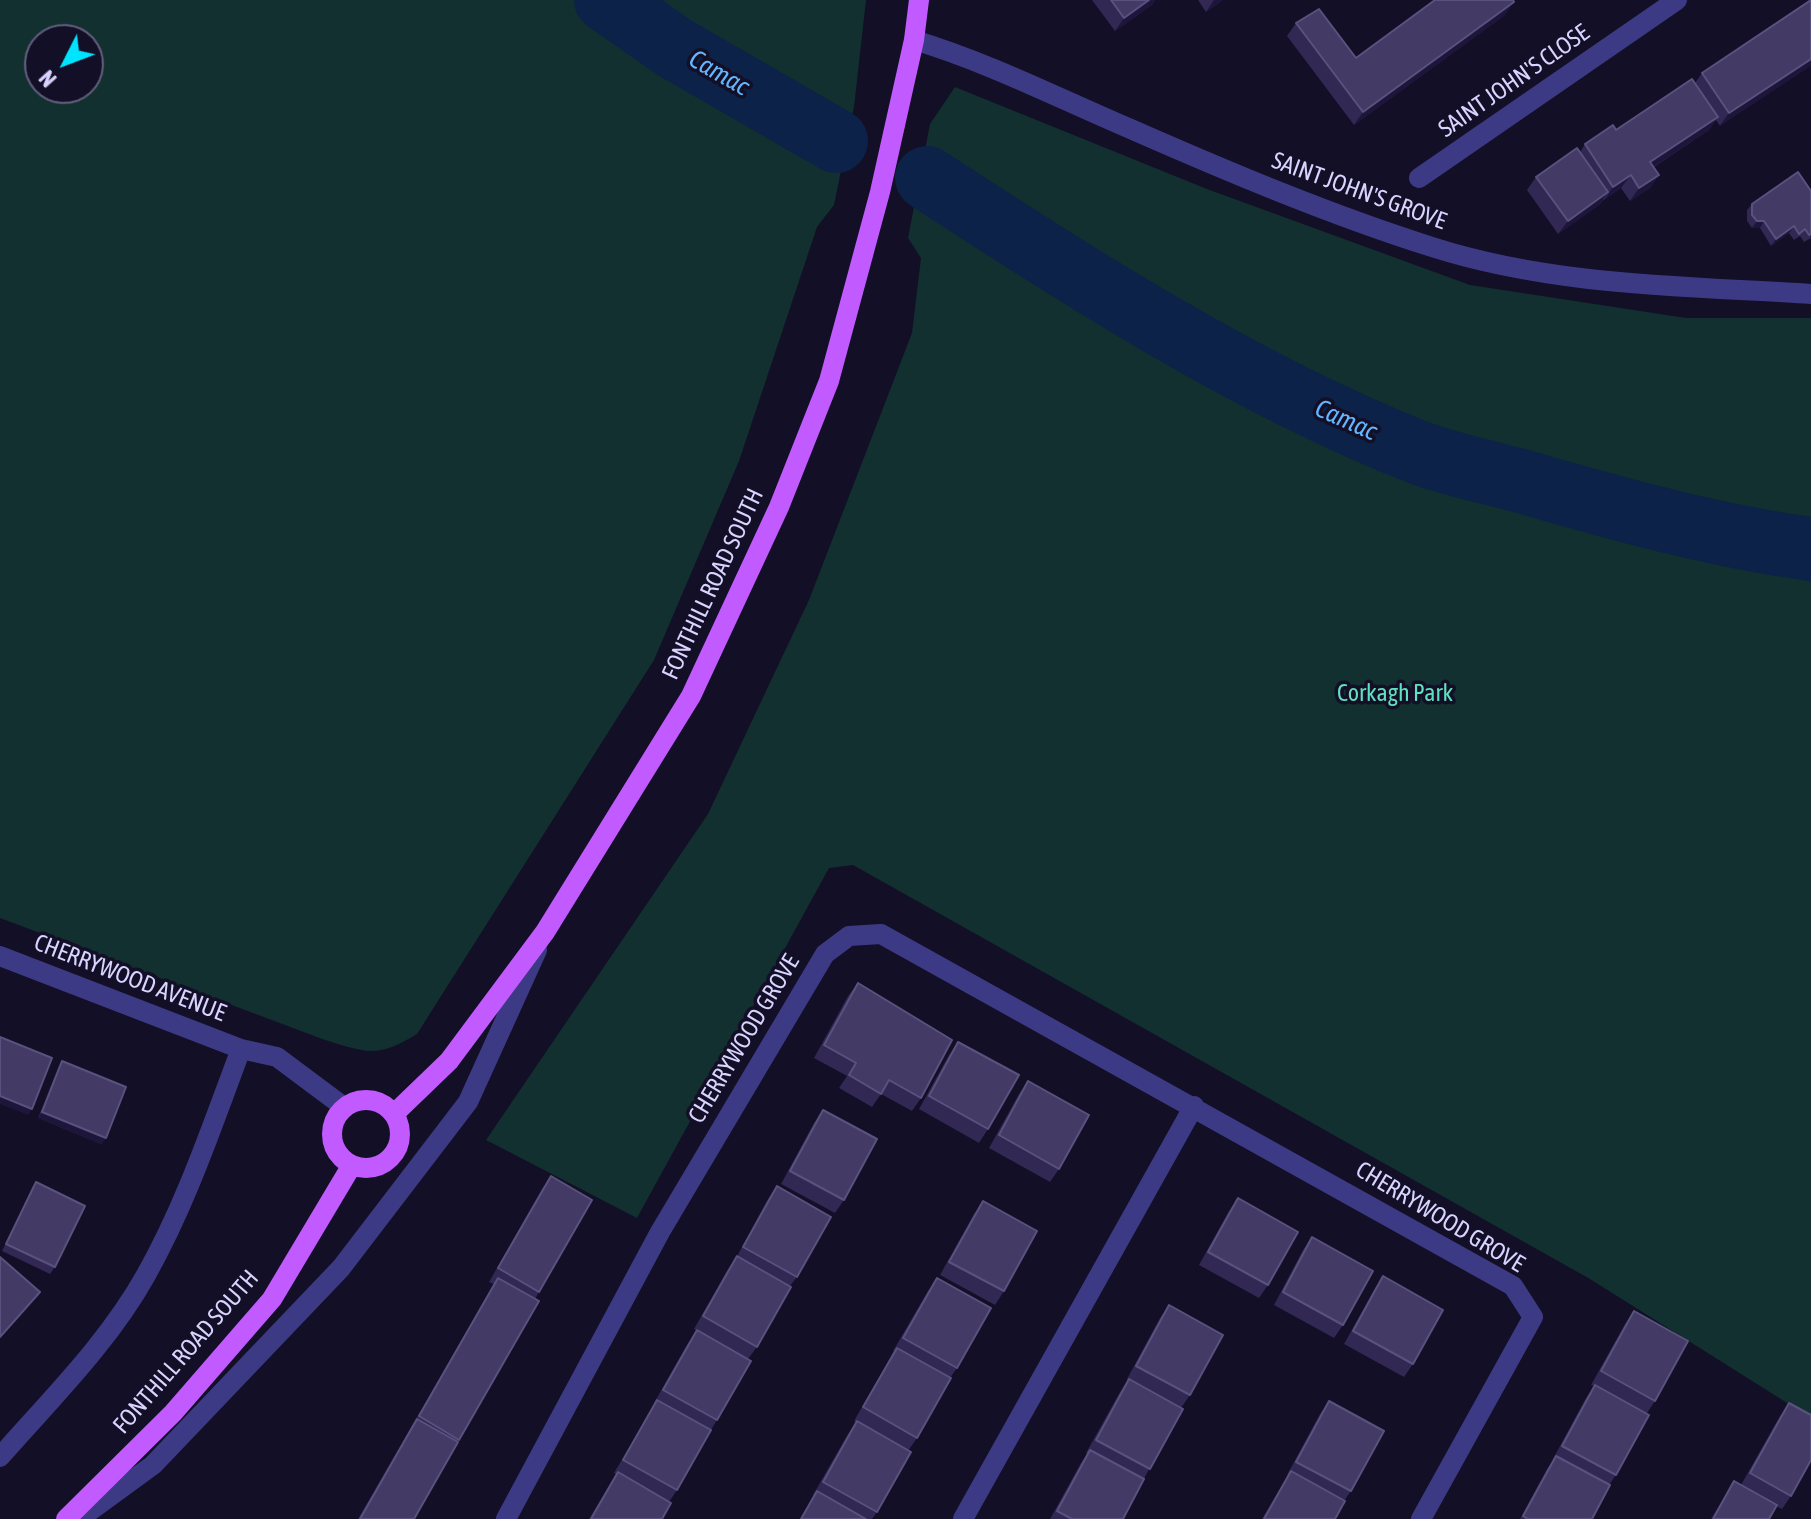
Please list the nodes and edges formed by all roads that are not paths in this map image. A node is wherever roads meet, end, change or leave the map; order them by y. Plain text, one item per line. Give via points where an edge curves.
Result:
1 (919, 0) edge
2 (1677, 0) edge
3 (914, 40) junction
4 (1419, 178) dead end
5 (1811, 294) edge
6 (545, 932) junction
7 (0, 956) edge
8 (241, 1049) junction
9 (1194, 1106) junction
10 (344, 1107) junction
11 (394, 1114) junction
12 (352, 1165) junction
13 (0, 1457) edge
14 (66, 1519) edge
15 (79, 1519) edge
16 (506, 1519) edge
17 (963, 1519) edge
18 (1421, 1519) edge

1 - 3 main road, FONTHILL ROAD SOUTH
2 - 4 street, SAINT JOHN'S CLOSE
3 - 5 street, SAINT JOHN'S GROVE via 963,55 1344,217 1434,248 1508,268 1653,287
3 - 6 main road, FONTHILL ROAD SOUTH via 829,381 779,507 691,696
6 - 11 main road, FONTHILL ROAD SOUTH via 449,1061
6 - 15 street via 468,1102 413,1178 331,1279 164,1454
7 - 8 street, CHERRYWOOD AVENUE
8 - 10 street, CHERRYWOOD AVENUE via 277,1057
8 - 13 street, CHERRYWOOD AVENUE via 188,1190 145,1277 96,1348
9 - 16 street, CHERRYWOOD GROVE via 881,934 849,936 825,954 660,1232
9 - 17 street
9 - 18 street, CHERRYWOOD GROVE via 1513,1286 1533,1317
10 - 11 main road via 373,1100
10 - 12 main road via 334,1122 332,1139 339,1155
11 - 12 main road via 401,1134 395,1154 378,1167
12 - 14 main road, FONTHILL ROAD SOUTH via 272,1299 173,1413

